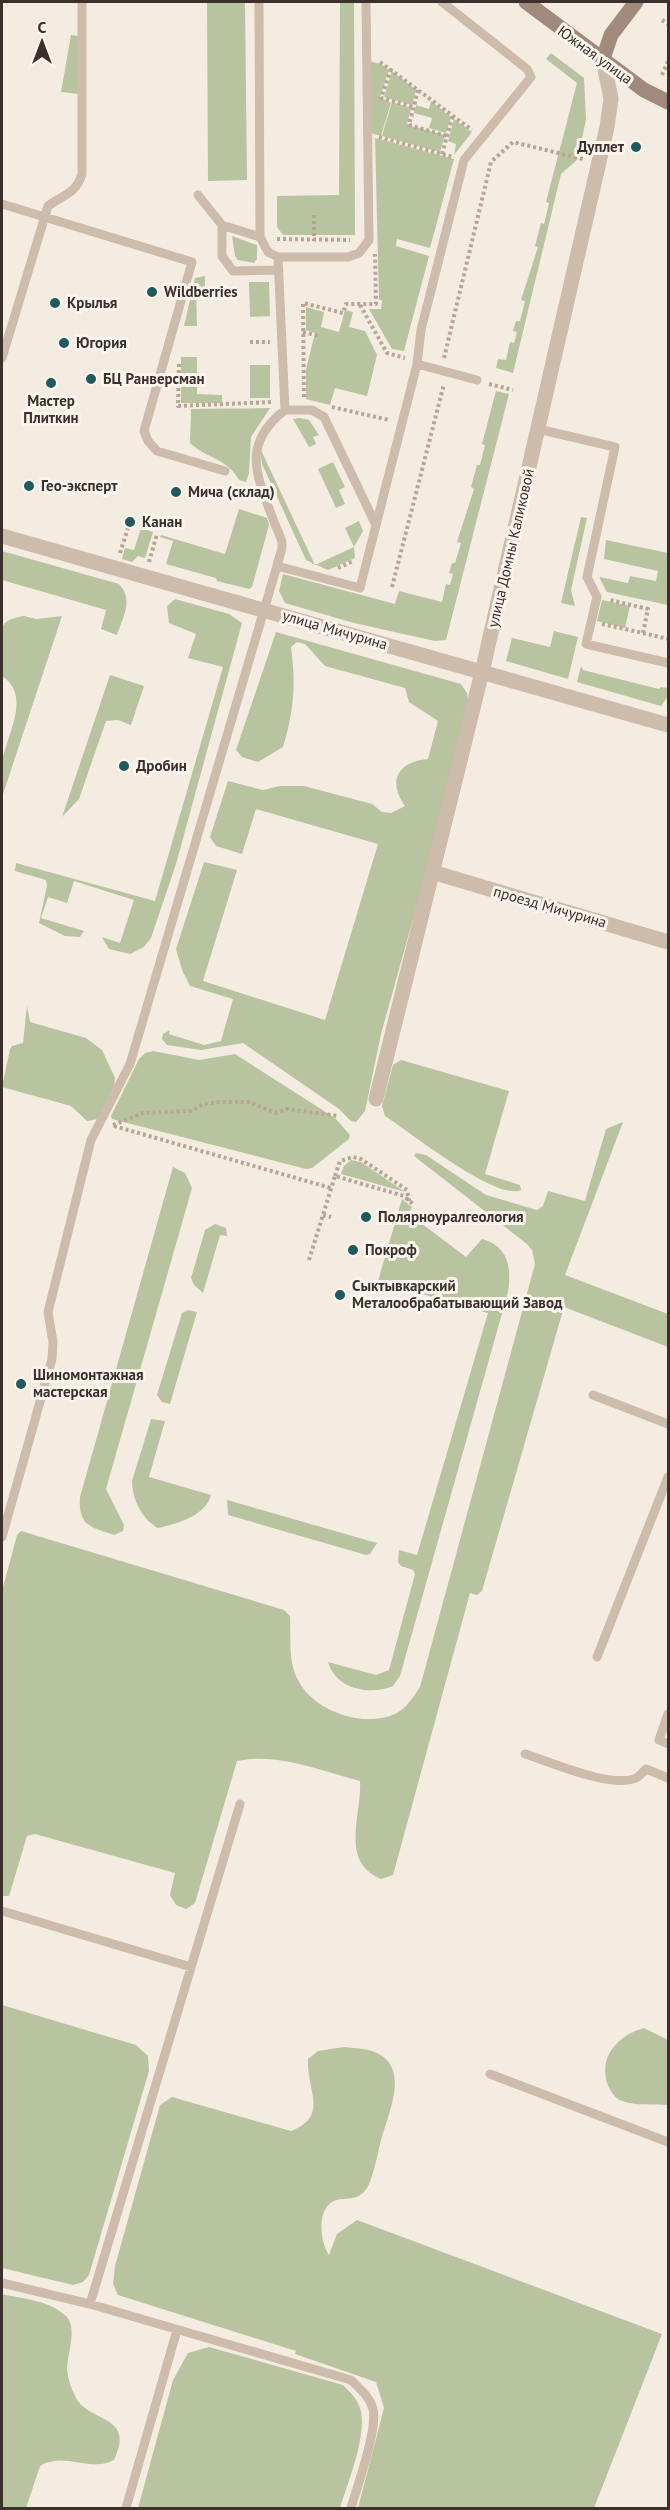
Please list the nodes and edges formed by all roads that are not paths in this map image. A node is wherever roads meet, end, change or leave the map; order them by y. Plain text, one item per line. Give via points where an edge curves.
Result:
1 (82, 2) edge
2 (260, 2) edge
3 (366, 2) edge
4 (441, 2) edge
5 (526, 2) edge
6 (636, 2) edge
7 (603, 59) junction
8 (669, 102) edge
9 (198, 195) dead end
10 (2, 204) edge
11 (43, 217) junction
12 (222, 225) junction
13 (260, 237) junction
14 (278, 257) junction
15 (279, 270) junction
16 (2, 357) edge
17 (417, 362) junction
18 (477, 380) road end
19 (285, 410) junction
20 (538, 429) junction
21 (225, 471) dead end
22 (376, 525) junction
23 (2, 536) edge
24 (277, 566) junction
25 (265, 610) junction
26 (669, 663) edge
27 (482, 672) junction
28 (669, 725) edge
29 (432, 872) junction
30 (669, 942) edge
31 (376, 1099) dead end
32 (592, 1395) dead end
33 (669, 1424) edge
34 (669, 1477) edge
35 (2, 1537) edge
36 (597, 1657) dead end
37 (669, 1714) edge
38 (669, 1744) edge
39 (525, 1754) dead end
40 (669, 1778) edge
41 (240, 1804) dead end
42 (2, 1913) edge
43 (191, 1967) junction
44 (490, 2074) dead end
45 (669, 2142) edge
46 (2, 2283) edge
47 (90, 2304) junction
48 (177, 2330) junction
49 (126, 2508) edge
50 (351, 2508) edge

1 - 11 lane via 82,174 70,195 48,206
2 - 13 lane
3 - 14 lane via 369,240 359,253 348,256
4 - 17 lane via 527,69 531,77 464,160 421,330
5 - 7 street, Южная улица
6 - 7 street via 610,35
7 - 8 street, Южная улица via 644,90
7 - 20 street, улица Домны Каликовой via 611,99 607,127
9 - 12 lane
10 - 11 lane
11 - 16 lane
11 - 21 lane via 192,262 144,431 157,451
12 - 13 lane
12 - 15 lane via 222,256 233,271
13 - 14 lane via 268,252
14 - 15 lane
15 - 19 lane
17 - 18 lane
17 - 22 lane
19 - 22 lane via 312,411 324,417
19 - 24 lane via 265,429 256,444 254,458 282,545
20 - 26 lane via 615,447 586,577 597,597 586,644
20 - 27 street, улица Домны Каликовой
22 - 24 lane via 360,588
23 - 25 street, улица Мичурина
24 - 25 lane
25 - 27 street, улица Мичурина
25 - 35 lane via 130,1064 103,1125 91,1140 48,1312 52,1359
27 - 28 street, улица Мичурина
27 - 29 street, улица Домны Каликовой
29 - 30 street, проезд Мичурина
29 - 31 street, улица Домны Каликовой
32 - 33 lane
34 - 36 lane
37 - 38 lane via 659,1740
39 - 40 lane via 600,1778 629,1780 646,1769
41 - 43 lane
42 - 43 lane
43 - 47 lane
44 - 45 lane
46 - 47 lane
47 - 48 lane
48 - 49 lane
48 - 50 lane via 351,2380 365,2394 373,2410 373,2427

